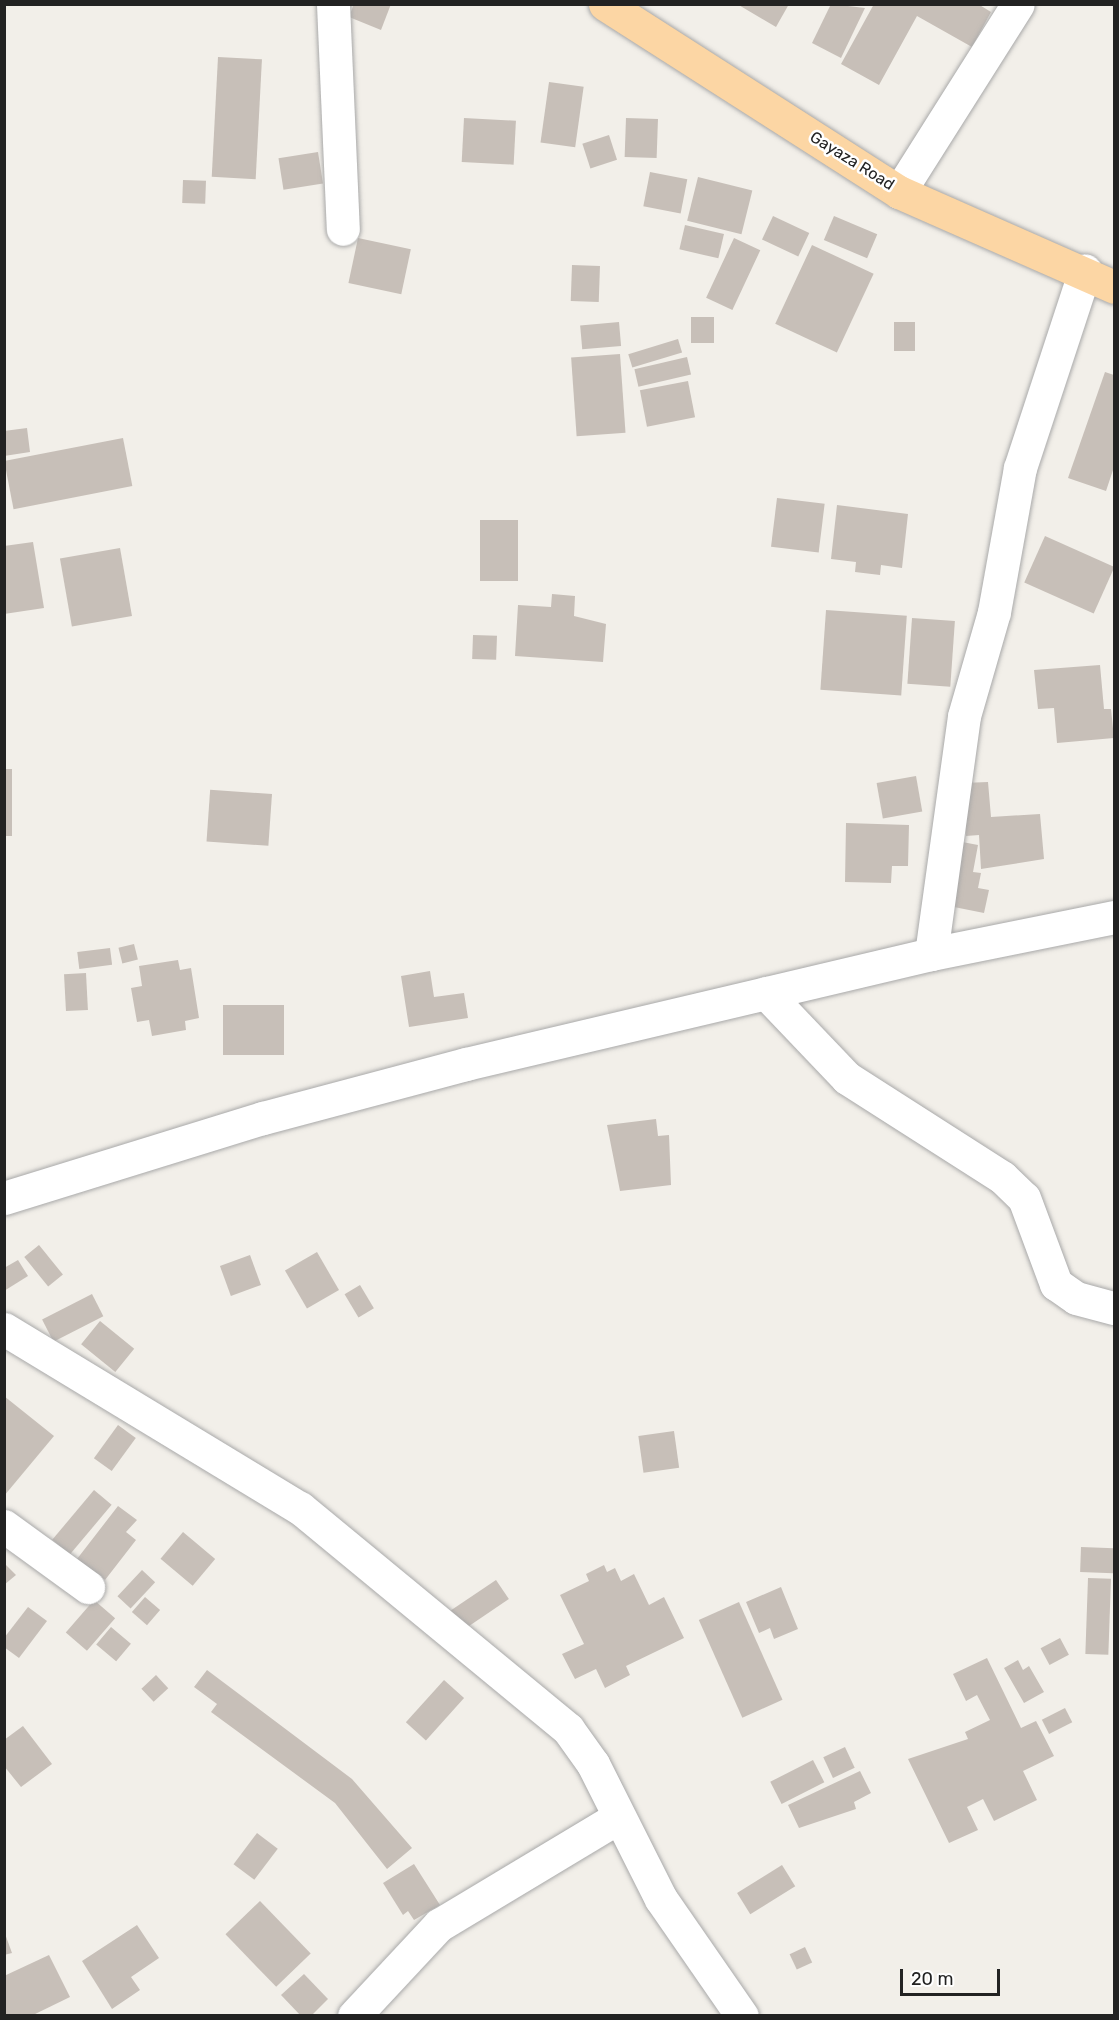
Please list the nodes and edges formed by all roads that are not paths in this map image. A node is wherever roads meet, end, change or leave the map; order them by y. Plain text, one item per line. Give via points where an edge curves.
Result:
1 (333, 4) edge
2 (605, 4) edge
3 (1018, 4) edge
4 (899, 192) junction
5 (344, 229) dead end
6 (1085, 270) junction
7 (1114, 287) edge
8 (1114, 917) edge
9 (931, 954) junction
10 (766, 993) junction
11 (4, 1198) edge
12 (1114, 1308) edge
13 (4, 1329) edge
14 (4, 1526) edge
15 (88, 1587) dead end
16 (617, 1818) junction
17 (354, 2016) edge
18 (742, 2016) edge

1 - 5 street
2 - 4 main road, Gayaza Road
3 - 4 street
4 - 6 main road, Gayaza Road
6 - 7 main road, Gayaza Road
6 - 9 street via 1020,468 994,612 964,716
8 - 9 street
9 - 10 street
10 - 11 street via 263,1118
10 - 12 street via 847,1078 1002,1177 1024,1198 1056,1284 1076,1298
13 - 16 street via 300,1508 354,1549 568,1729 593,1764
14 - 15 street
16 - 17 street via 439,1925
16 - 18 street via 703,1966

